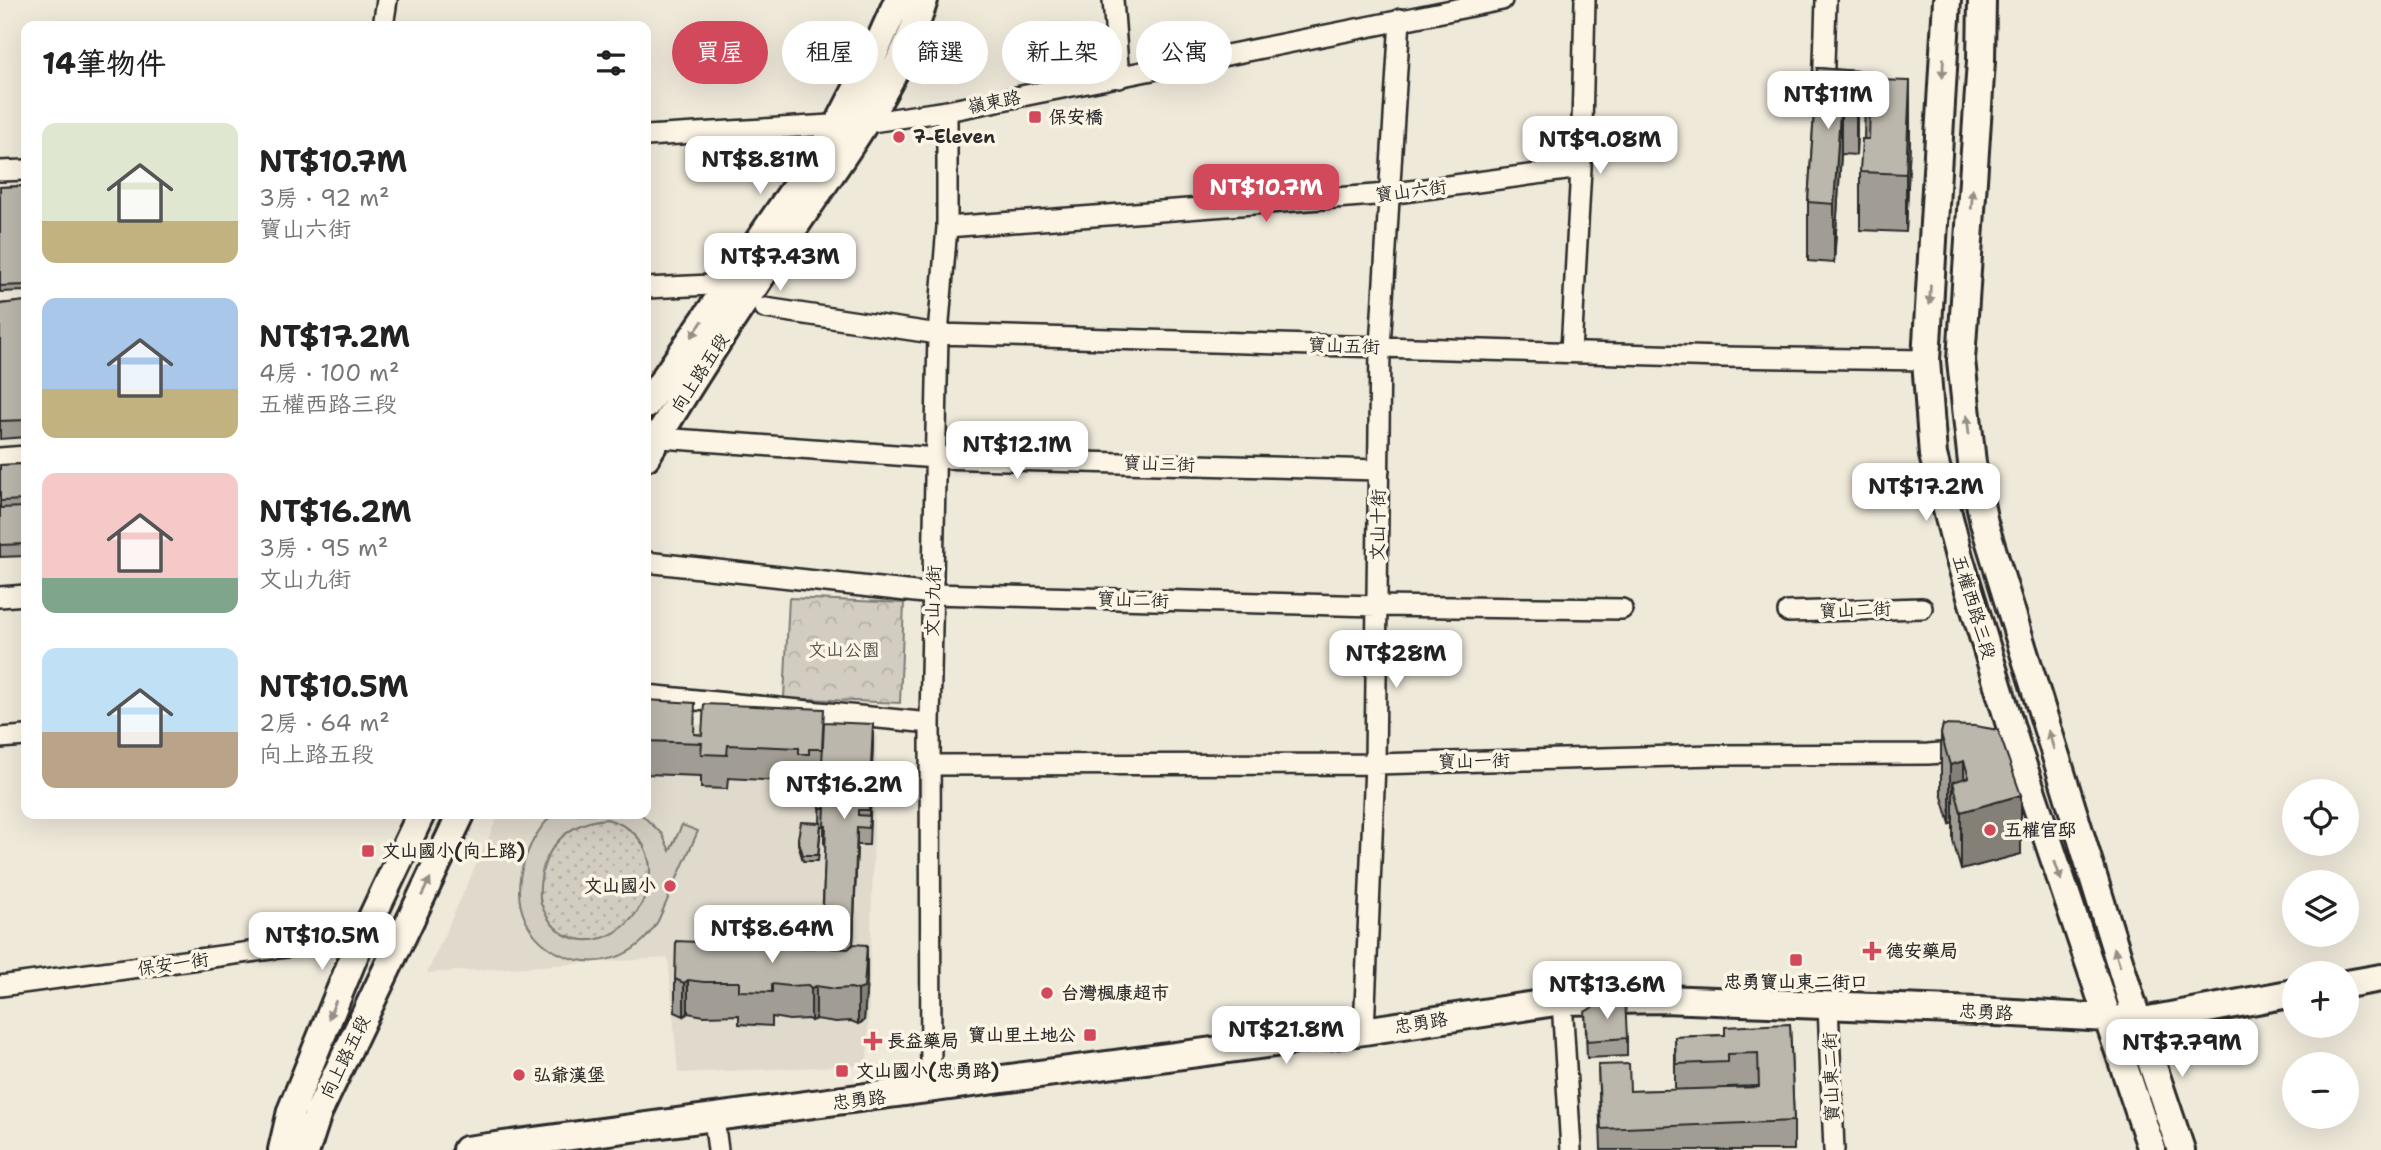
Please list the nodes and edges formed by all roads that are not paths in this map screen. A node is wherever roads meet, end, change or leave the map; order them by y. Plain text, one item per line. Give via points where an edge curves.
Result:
1 (387, 0) edge
2 (898, 0) edge
3 (924, 0) edge
4 (1114, 0) edge
5 (1502, 0) edge
6 (1585, 0) edge
7 (1826, 0) edge
8 (1947, 0) edge
9 (1982, 0) edge
10 (1400, 19) junction
11 (384, 21) edge
12 (1115, 21) edge
13 (1122, 77) edge
14 (1088, 84) edge
15 (1822, 107) edge
16 (947, 111) junction
17 (865, 123) junction
18 (838, 125) junction
19 (651, 136) edge
20 (1581, 168) junction
21 (21, 170) edge
22 (0, 171) edge
23 (1388, 194) junction
24 (947, 227) junction
25 (711, 285) dead end
26 (651, 288) edge
27 (765, 309) dead end
28 (938, 334) junction
29 (1380, 347) junction
30 (1571, 351) junction
31 (1926, 360) junction
32 (651, 398) edge
33 (651, 442) edge
34 (651, 444) edge
35 (21, 456) edge
36 (0, 457) edge
37 (937, 458) junction
38 (1379, 470) junction
39 (651, 563) edge
40 (933, 594) junction
41 (21, 595) edge
42 (0, 597) edge
43 (1376, 606) junction
44 (1922, 608) dead end
45 (1622, 609) dead end
46 (1788, 612) dead end
47 (651, 695) edge
48 (930, 723) junction
49 (21, 736) edge
50 (0, 738) edge
51 (2017, 748) junction
52 (1376, 764) junction
53 (930, 765) junction
54 (419, 819) edge
55 (459, 819) edge
56 (345, 939) dead end
57 (2381, 978) edge
58 (2359, 982) edge
59 (0, 986) edge
60 (2282, 995) edge
61 (1562, 1001) junction
62 (1828, 1005) junction
63 (2108, 1018) junction
64 (2138, 1022) junction
65 (1364, 1031) junction
66 (930, 1090) junction
67 (714, 1118) junction
68 (568, 1143) edge
69 (282, 1150) edge
70 (306, 1150) edge
71 (466, 1150) edge
72 (718, 1150) edge
73 (1570, 1150) edge
74 (1834, 1150) edge
75 (2152, 1150) edge
76 (2181, 1150) edge

1 - 11 street
2 - 18 main road, 向上路五段
3 - 17 main road, 向上路五段 via 915,31
4 - 12 street
5 - 10 street, 嶺東路
6 - 20 street
7 - 15 street
8 -> 31 main road, 五權西路三段
64 -> 9 main road, 五權西路三段 via 1984,523 1972,463 1961,360
10 - 13 street, 嶺東路
10 - 23 street, 文山十街
14 - 16 street, 嶺東路
16 - 17 street, 嶺東路
16 - 24 street, 文山九街
17 - 18 street, 嶺東路
17 - 33 main road, 向上路五段
18 - 19 street, 嶺東路
18 -> 32 main road, 向上路五段
20 - 23 street, 寶山六街
20 - 30 street
21 - 22 street
23 - 24 street, 寶山六街
23 - 29 street, 文山十街
24 - 28 street, 文山九街
25 - 26 street
27 - 28 street, 寶山五街
28 - 29 street, 寶山五街
28 - 37 street, 文山九街
29 - 30 street, 寶山五街
29 - 38 street, 文山十街
30 - 31 street, 寶山五街
31 - 51 main road, 五權西路三段 via 1933,455
34 - 37 street, 寶山三街
35 - 36 street
37 - 38 street, 寶山三街
37 - 40 street, 文山九街
38 - 43 street, 文山十街
39 - 40 street, 寶山二街
40 - 43 street, 寶山二街
40 - 48 street, 文山九街
41 - 42 street
43 - 45 street, 寶山二街
43 - 52 street, 文山十街
44 - 46 street, 寶山二街
47 - 48 street
48 - 53 street, 文山九街
49 - 50 street
51 - 52 street, 寶山一街 via 1928,754
51 -> 63 main road, 五權西路三段
52 - 53 street, 寶山一街
52 - 65 street, 文山十街
53 - 66 street, 文山九街
54 -> 69 main road, 向上路五段 via 357,949 291,1111
70 -> 55 main road, 向上路五段 via 318,1113
56 - 59 street, 保安一街
57 - 58 main road
60 - 64 main road, 忠勇路
61 - 62 main road, 忠勇路 via 1663,999
61 - 65 main road, 忠勇路
61 - 73 street
62 - 63 main road, 忠勇路
62 - 74 street, 寶山東二街
63 - 64 main road, 忠勇路
63 - 75 main road, 五權西路三段
64 - 76 main road, 五權西路三段
65 - 66 main road, 忠勇路
66 - 67 main road, 忠勇路
67 - 68 main road, 忠勇路
67 - 72 street
68 - 71 main road, 忠勇路

